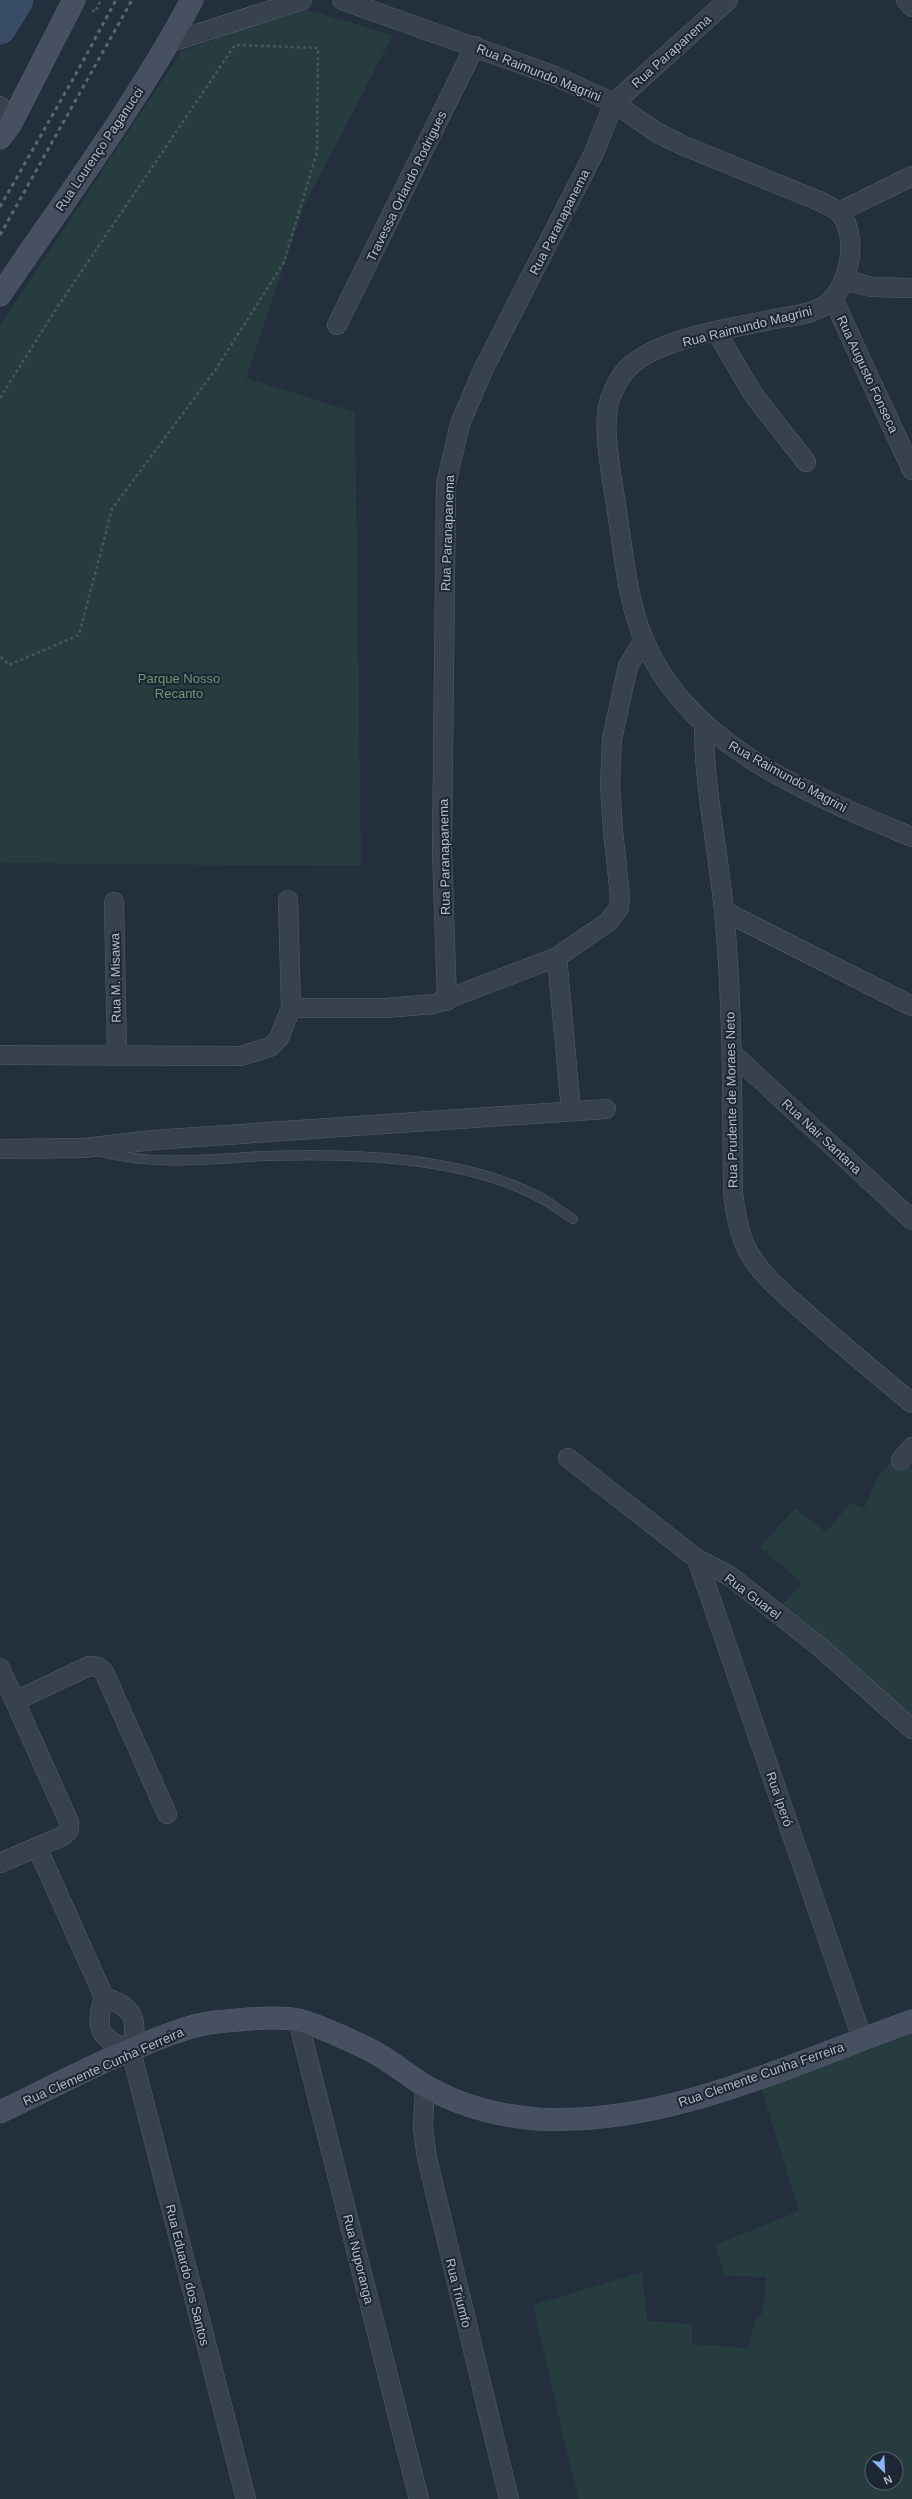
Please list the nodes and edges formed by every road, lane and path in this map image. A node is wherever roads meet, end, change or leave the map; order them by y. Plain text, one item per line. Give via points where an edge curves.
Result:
1 (74, 0) edge
2 (192, 0) edge
3 (302, 0) edge
4 (342, 0) edge
5 (728, 0) edge
6 (906, 0) edge
7 (912, 7) edge
8 (169, 43) junction
9 (475, 46) junction
10 (614, 103) junction
11 (3, 123) edge
12 (912, 176) edge
13 (839, 212) junction
14 (844, 280) junction
15 (912, 288) edge
16 (0, 295) edge
17 (833, 299) junction
18 (337, 325) dead end
19 (716, 331) junction
20 (0, 398) edge
21 (806, 462) dead end
22 (912, 470) edge
23 (644, 640) junction
24 (0, 656) edge
25 (704, 725) junction
26 (912, 837) edge
27 (288, 900) dead end
28 (114, 902) dead end
29 (724, 911) junction
30 (557, 957) junction
31 (447, 1001) junction
32 (912, 1006) edge
33 (291, 1008) junction
34 (732, 1053) junction
35 (117, 1054) junction
36 (0, 1055) edge
37 (606, 1109) dead end
38 (571, 1110) junction
39 (84, 1148) junction
40 (0, 1149) edge
41 (573, 1219) dead end
42 (912, 1220) edge
43 (912, 1403) edge
44 (568, 1458) dead end
45 (697, 1559) junction
46 (6, 1685) edge
47 (912, 1729) edge
48 (167, 1814) dead end
49 (37, 1847) junction
50 (0, 1863) edge
51 (104, 1997) junction
52 (298, 2020) junction
53 (912, 2021) edge
54 (862, 2038) junction
55 (131, 2051) junction
56 (425, 2086) junction
57 (0, 2112) edge
58 (246, 2499) edge
59 (419, 2499) edge
60 (509, 2499) edge

1 - 11 street
2 - 8 street, Rua Lourenço Paganucci
3 - 8 street
4 - 9 street, Rua Raimundo Magrini
5 - 10 street, Rua Parapanema
6 - 7 street
8 - 16 street, Rua Lourenço Paganucci
9 - 10 street, Rua Raimundo Magrini via 555,76
9 - 18 street, Travessa Orlando Rodrigues
10 - 13 street, Rua Raimundo Magrini via 656,132 682,145 819,201
10 - 31 street, Rua Paranapanema via 594,155 483,370 460,424 446,484 442,852
12 - 13 street
13 - 14 street, Rua Raimundo Magrini via 850,245 850,260
14 - 15 street via 872,287
14 - 17 street, Rua Raimundo Magrini
17 - 19 street, Rua Raimundo Magrini via 811,312
17 - 22 street, Rua Augusto Fonseca
19 - 21 street via 753,394
19 - 23 street, Rua Raimundo Magrini via 691,337 648,354 630,366 617,383 607,408 608,449 624,560 633,605
20 - 24 path via 56,309 235,45 318,48 317,152 284,262 216,369 112,509 79,636 9,665
23 - 25 street, Rua Raimundo Magrini via 661,672
23 - 30 street via 628,666 612,739 610,784 619,908 608,922
25 - 26 street, Rua Raimundo Magrini via 732,748 767,768 845,808
25 - 29 street, Rua Prudente de Moraes Neto via 704,765
27 - 33 street
28 - 35 street, Rua M. Misawa
29 - 32 street
29 - 34 street, Rua Prudente de Moraes Neto
30 - 31 street
30 - 38 street
31 - 33 street via 386,1008
33 - 35 street via 278,1038 270,1047 256,1053 241,1056
34 - 42 street, Rua Nair Santana
34 - 43 street, Rua Prudente de Moraes Neto via 733,1192 745,1245 758,1267 772,1283
35 - 36 street
37 - 38 street
38 - 39 street via 153,1140
39 - 40 street
39 - 41 lane via 152,1160 187,1161 266,1156 354,1157 441,1164 476,1172 513,1185 543,1199
44 - 45 street, Rua Guarel
45 - 47 street, Rua Guarel via 730,1576 820,1647
45 - 54 street, Rua Iperó
46 - 48 street via 89,1666 98,1667 104,1672
46 - 49 street via 69,1822 68,1830 63,1836
49 - 50 street
49 - 51 street
51 - 55 street via 124,2004 132,2016 136,2030
51 - 55 street via 98,2016 101,2029 109,2042
52 - 55 street, Rua Clemente Cunha Ferreira via 263,2018 192,2027
52 - 56 street, Rua Clemente Cunha Ferreira via 374,2052
52 - 59 street, Rua Nuporanga
53 - 54 street, Rua Clemente Cunha Ferreira
54 - 56 street, Rua Clemente Cunha Ferreira via 674,2104 620,2116 575,2119 506,2115 458,2103
55 - 57 street, Rua Clemente Cunha Ferreira
55 - 58 street, Rua Eduardo dos Santos
56 - 60 street, Rua Triumfo via 423,2127 427,2158

